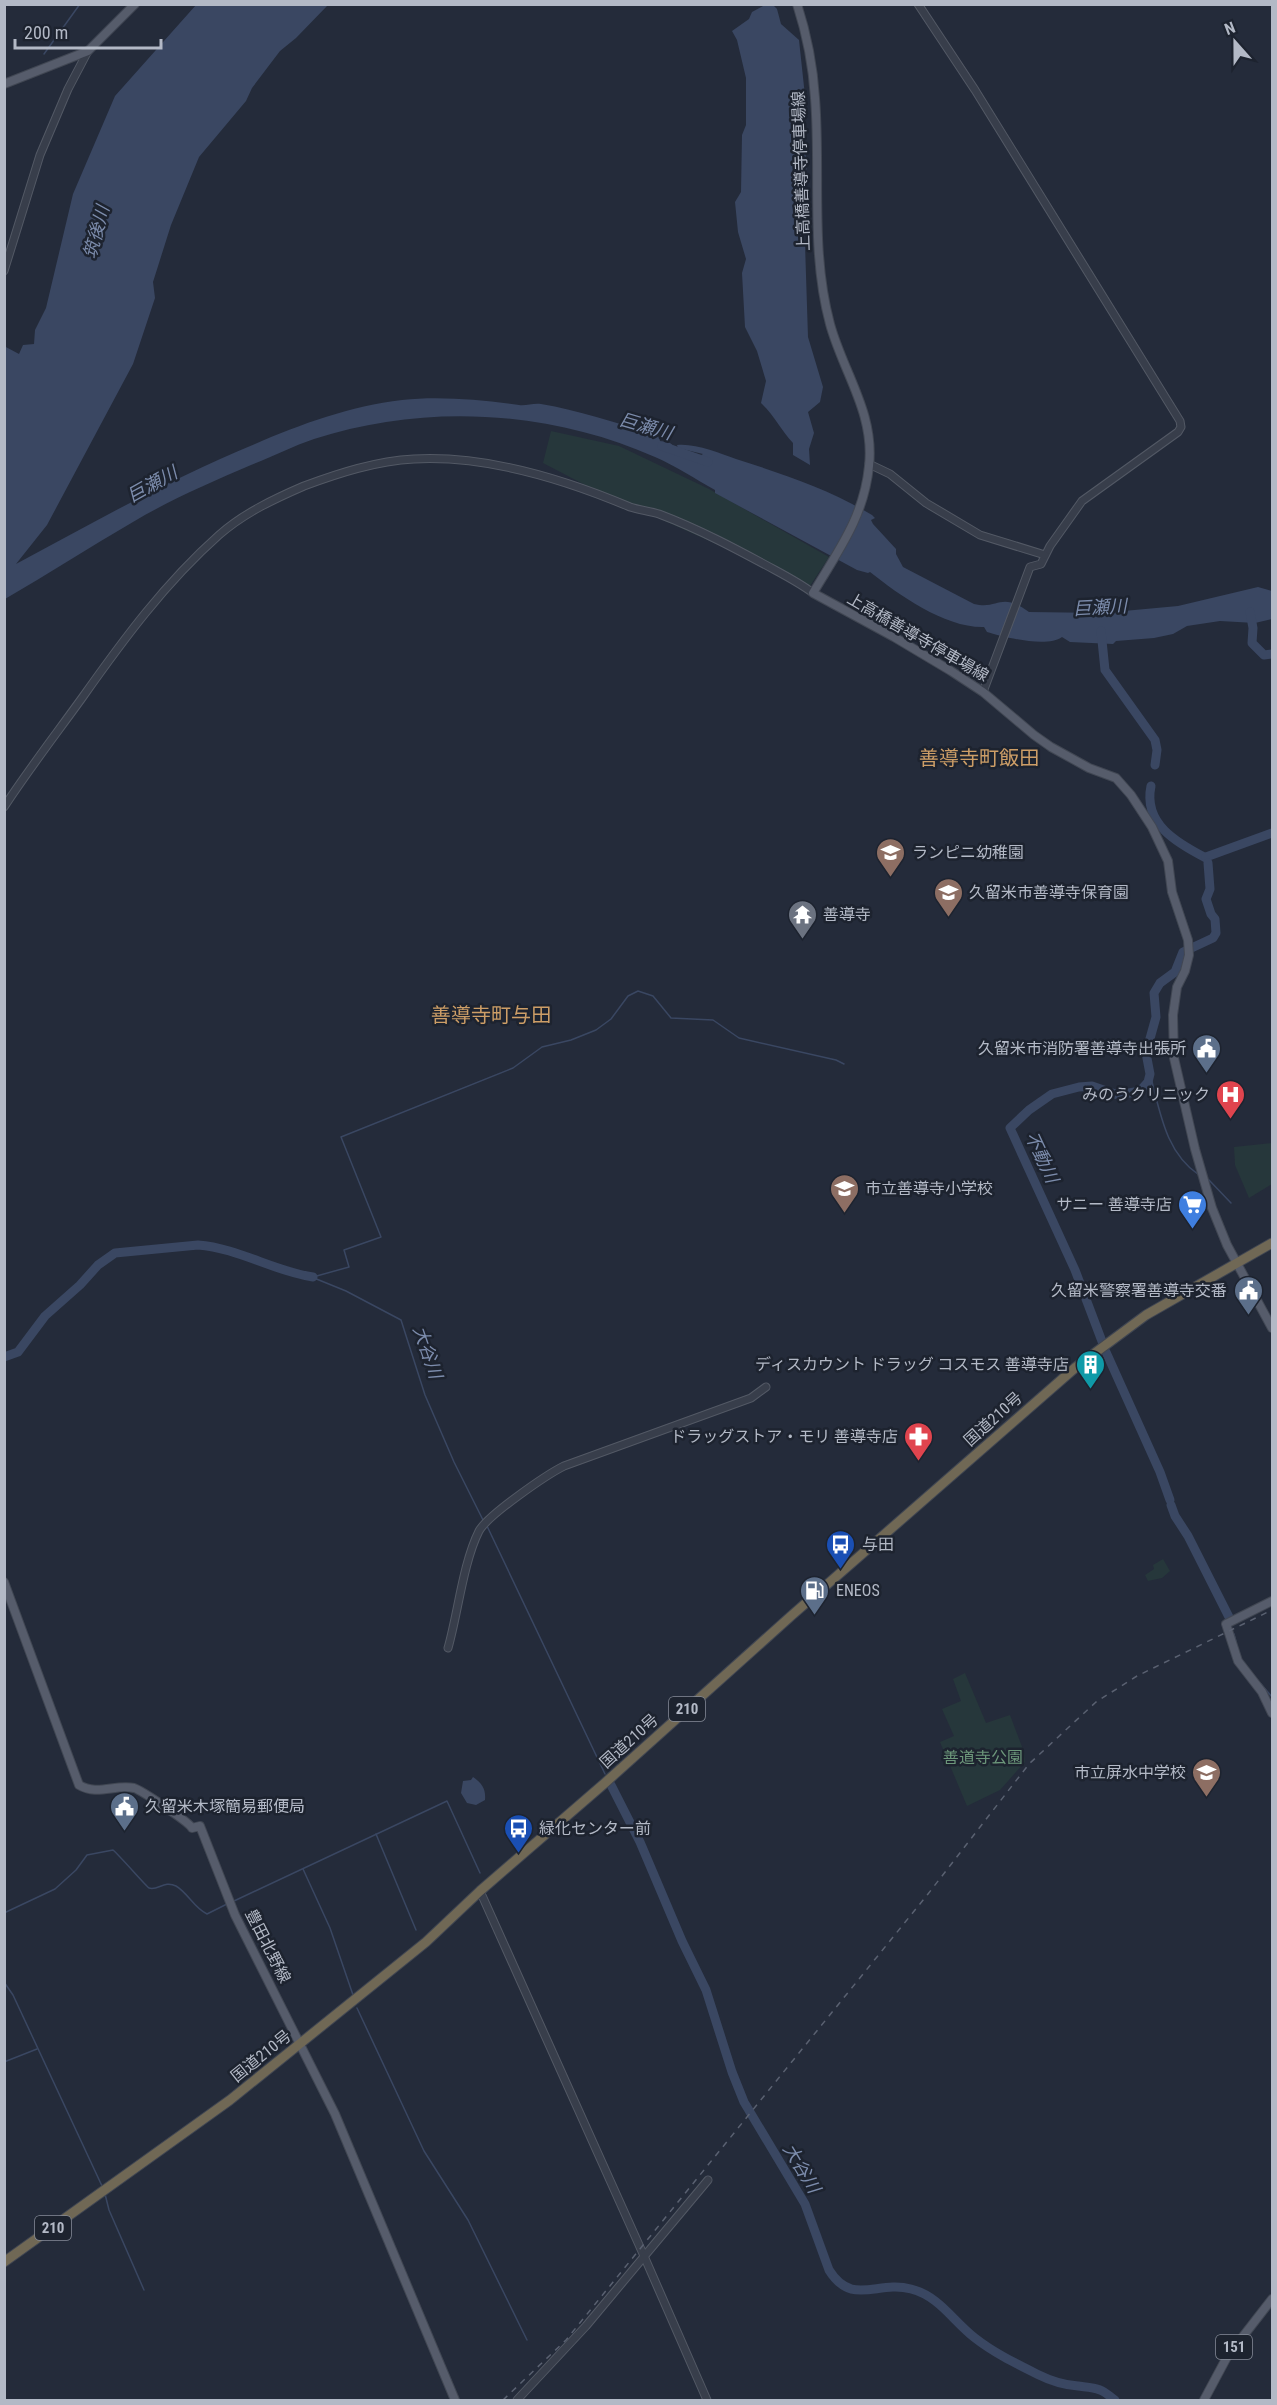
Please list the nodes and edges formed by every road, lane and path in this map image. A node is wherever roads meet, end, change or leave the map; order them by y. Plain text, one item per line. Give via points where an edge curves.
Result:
1 (135, 4) edge
2 (797, 4) edge
3 (918, 4) edge
4 (88, 51) junction
5 (4, 84) edge
6 (4, 271) edge
7 (870, 464) junction
8 (1045, 555) junction
9 (814, 590) junction
10 (983, 692) junction
11 (4, 807) edge
12 (1272, 1243) edge
13 (1238, 1264) junction
14 (1272, 1328) edge
15 (766, 1387) dead end
16 (4, 1581) edge
17 (1272, 1601) edge
18 (448, 1648) dead end
19 (1272, 1713) edge
20 (480, 1891) junction
21 (301, 2043) junction
22 (708, 2180) dead end
23 (644, 2256) junction
24 (4, 2262) edge
25 (1272, 2300) edge
26 (454, 2400) edge
27 (517, 2400) edge
28 (706, 2400) edge
29 (1204, 2400) edge

1 - 4 main road
2 - 7 main road, 上高橋善導寺停車場線 via 816,98 817,231 822,291 830,326 864,409
3 - 8 street via 1180,421 1178,432 1082,501
4 - 5 main road
4 - 6 street via 40,155
7 - 8 street via 980,535
7 - 9 main road, 上高橋善導寺停車場線 via 857,518
8 - 10 street via 1041,564 1028,572
9 - 10 main road, 上高橋善導寺停車場線
9 - 11 street via 658,514 533,473 434,459 387,462 343,472 270,501 219,535 131,630
10 - 13 main road, 上高橋善導寺停車場線 via 1051,747 1116,778 1162,846 1188,940 1173,1015 1174,1058 1212,1208
12 - 13 highway, 国道210号 / 210
13 - 14 main road, 上高橋善導寺停車場線
13 - 20 highway, 国道210号 / 210 via 1146,1315 1055,1385
15 - 18 street via 751,1398 564,1466 539,1480 489,1520 479,1532 469,1563
16 - 21 main road, 豊田北野線 via 79,1785 89,1790 137,1789 180,1815 192,1828 200,1826 235,1915
17 - 19 main road via 1226,1624 1238,1661 1262,1692
20 - 21 highway, 国道210号 / 210 via 426,1942
20 - 23 street
21 - 24 highway, 国道210号 / 210 via 230,2100
21 - 26 main road, 豊田北野線 via 339,2124
22 - 23 street
23 - 27 street
23 - 28 street
25 - 29 main road, 151 via 1227,2356

